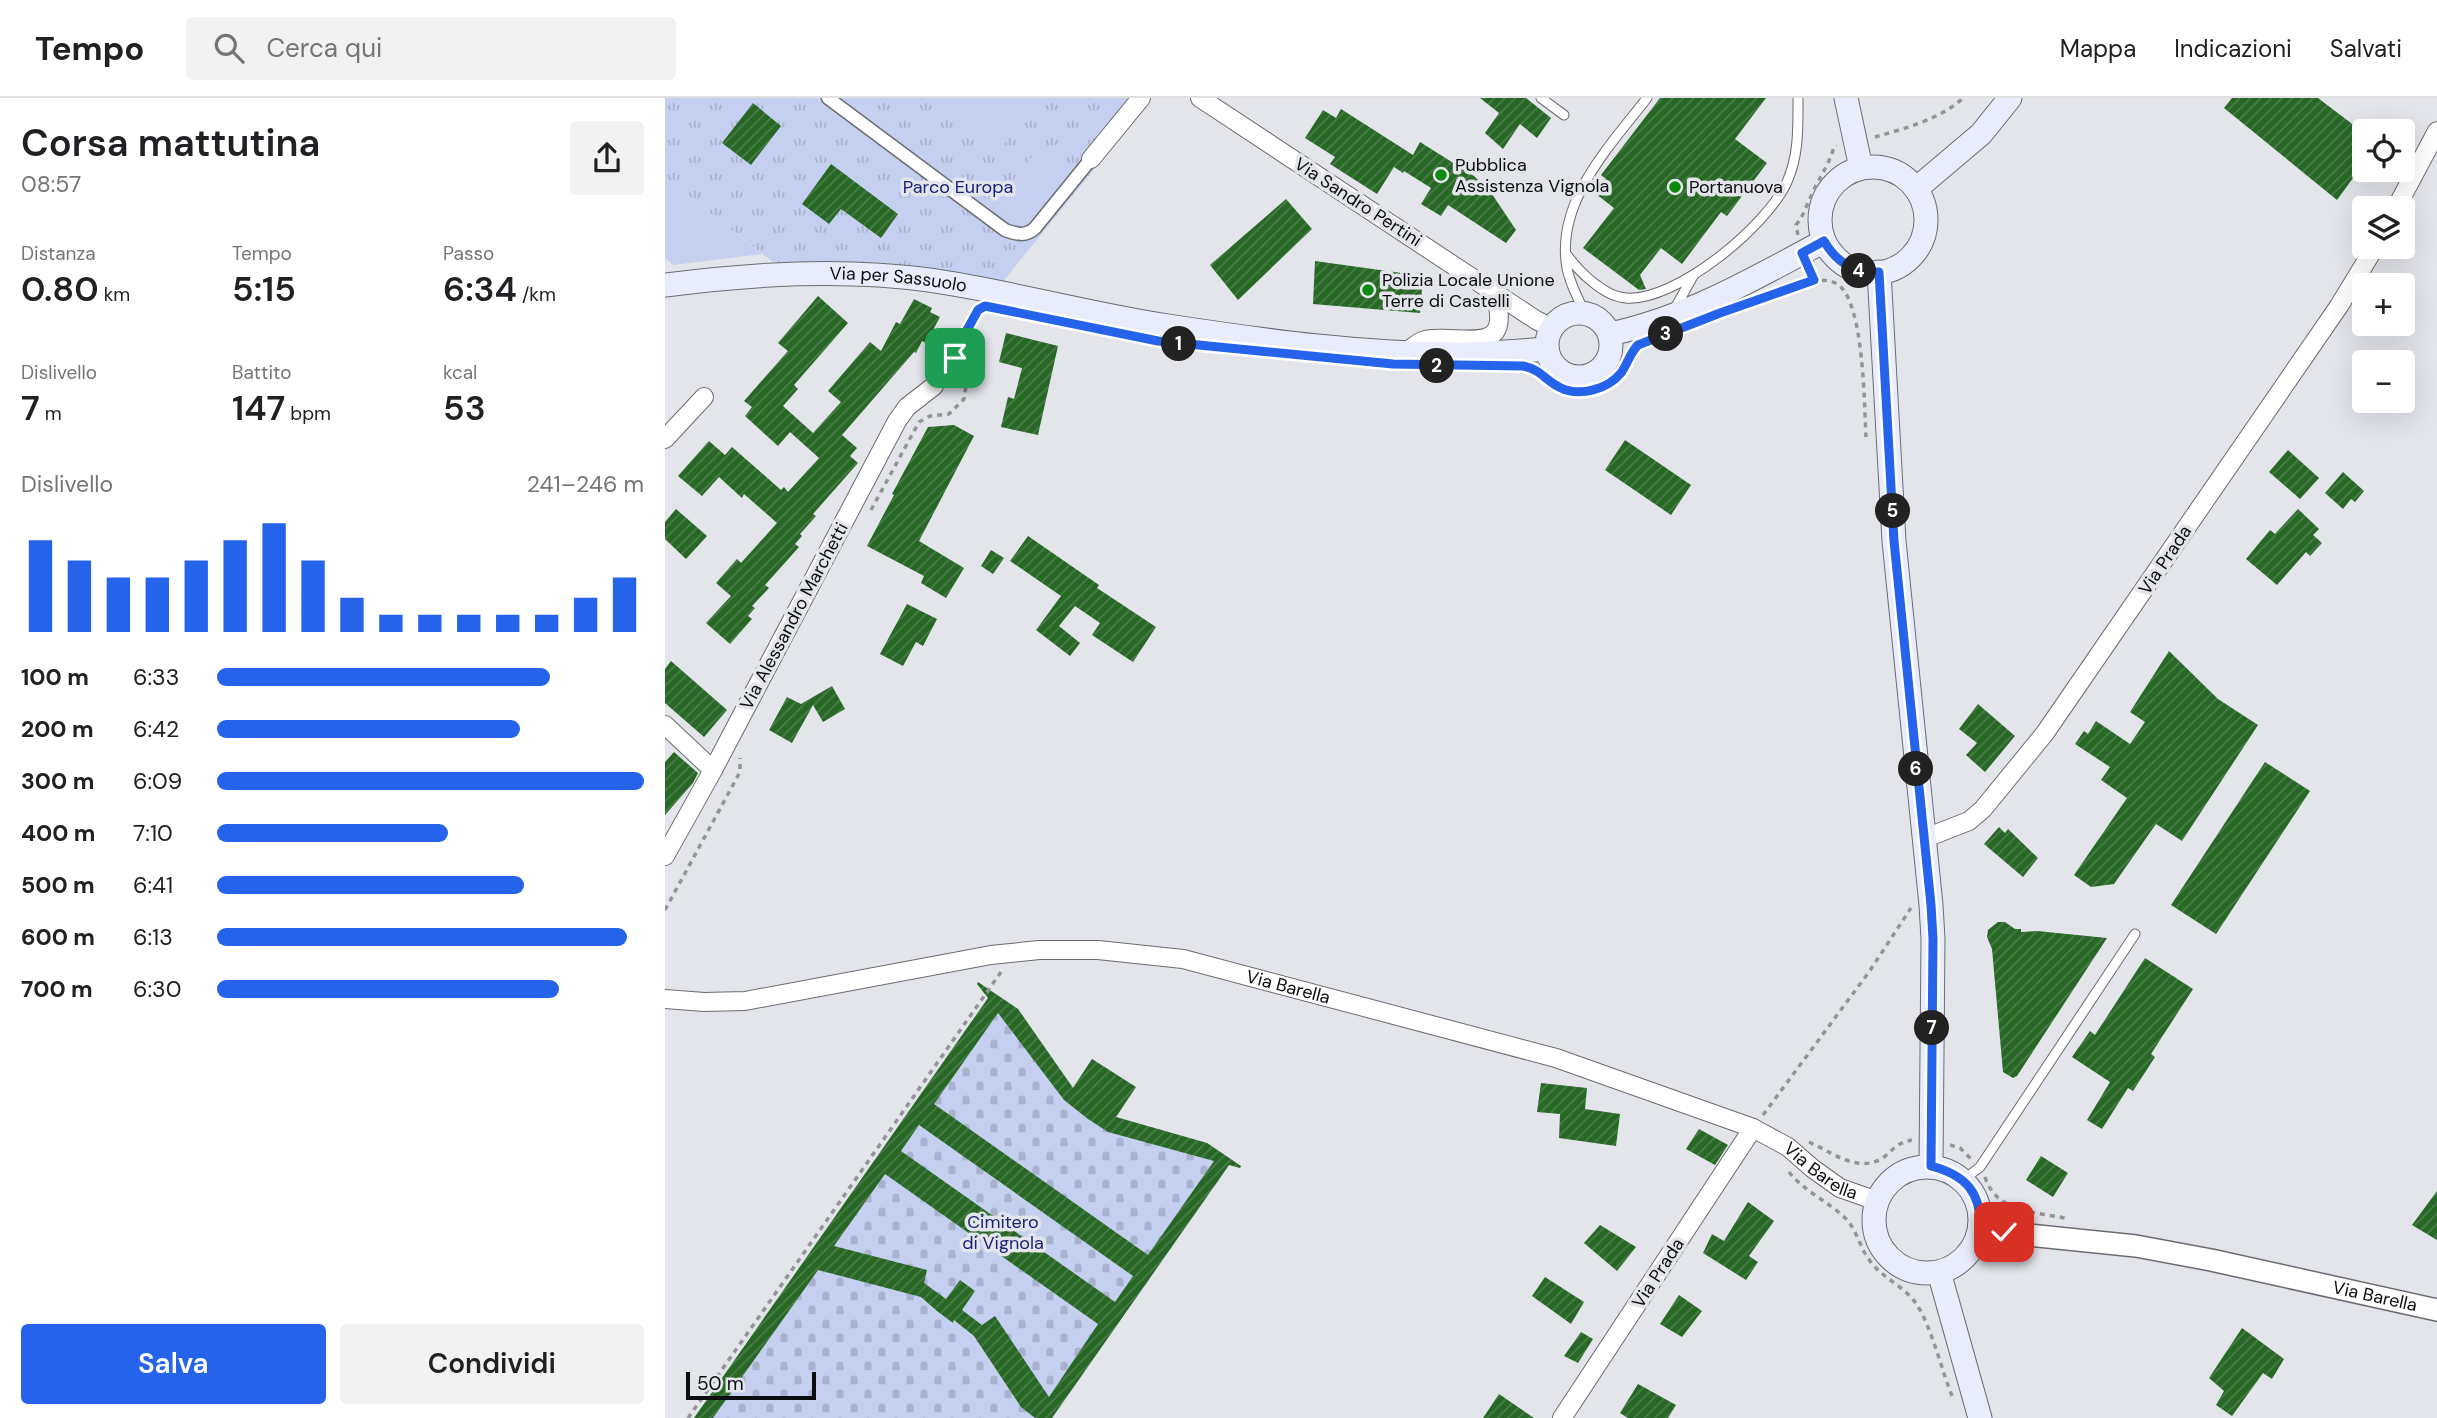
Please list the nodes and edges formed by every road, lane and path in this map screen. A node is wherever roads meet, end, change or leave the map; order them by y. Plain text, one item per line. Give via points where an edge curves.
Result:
1 (828, 98) edge
2 (1141, 98) edge
3 (1201, 98) edge
4 (1541, 98) edge
5 (1647, 98) edge
6 (1798, 98) edge
7 (1846, 98) edge
8 (1963, 98) edge
9 (2010, 98) edge
10 (1564, 115) dead end
11 (2437, 131) edge
12 (1854, 142) junction
13 (1091, 159) joint
14 (1861, 168) junction
15 (1916, 190) junction
16 (2402, 196) edge
17 (1824, 241) junction
18 (1802, 253) junction
19 (1567, 256) junction
20 (2368, 259) edge
21 (1879, 272) junction
22 (1694, 275) junction
23 (1814, 280) junction
24 (665, 285) edge
25 (1494, 292) junction
26 (1755, 300) dead end
27 (985, 306) dead end
28 (1585, 313) junction
29 (1671, 315) junction
30 (1610, 334) junction
31 (1638, 345) dead end
32 (1545, 349) junction
33 (1406, 352) junction
34 (934, 386) dead end
35 (704, 397) dead end
36 (665, 439) edge
37 (1867, 440) dead end
38 (867, 518) dead end
39 (665, 725) edge
40 (741, 752) dead end
41 (713, 770) junction
42 (1923, 839) junction
43 (665, 856) edge
44 (1911, 907) dead end
45 (665, 910) edge
46 (2135, 934) dead end
47 (991, 970) dead end
48 (665, 999) edge
49 (1753, 1128) junction
50 (1931, 1166) junction
51 (1788, 1171) dead end
52 (1963, 1180) junction
53 (1877, 1201) junction
54 (1980, 1230) junction
55 (1939, 1272) junction
56 (2437, 1310) edge
57 (1955, 1406) dead end
58 (688, 1418) edge
59 (1562, 1418) edge
60 (1979, 1418) edge

1 - 13 street via 1005,230 1017,234 1035,228
2 - 13 street
3 - 25 street, Via Sandro Pertini
4 - 10 lane
5 - 19 lane via 1585,181 1570,221
6 - 22 lane via 1799,139 1786,186 1743,239
7 - 12 main road
8 - 12 path via 1913,125
9 - 15 main road via 1981,134
11 - 16 street
12 - 14 main road
12 - 18 path via 1834,147 1796,225
14 - 15 main road via 1897,173
14 - 17 main road via 1834,183 1825,196 1820,211
15 - 21 main road via 1926,219 1917,248 1907,260
17 - 18 main road
17 - 21 main road via 1841,262
18 - 23 path
18 - 29 main road
19 - 22 lane via 1581,274 1622,298 1643,297
19 - 28 lane
20 - 42 street, Via Prada via 2045,733 1983,809 1969,821
21 - 42 main road via 1894,541
22 - 29 lane
23 - 26 path
23 - 37 path via 1838,284 1856,317
24 - 33 main road, Via per Sassuolo via 774,273 901,277 1171,327
25 - 32 street, Via Sandro Pertini via 1536,320
25 - 33 street via 1501,316 1483,339 1426,340
27 - 38 path via 978,310 956,350 967,378 964,399 949,414 919,422
28 - 30 main road via 1600,320
28 - 32 main road via 1566,315
29 - 30 main road
30 - 32 main road via 1608,361 1587,377 1560,372
31 - 32 path via 1621,373 1594,390 1562,389
32 - 33 main road, Via per Sassuolo
34 - 41 street, Via Alessandro Marchetti via 897,421
35 - 36 street
39 - 41 street
40 - 45 path via 740,772
41 - 43 street, Via Alessandro Marchetti
42 - 50 main road via 1933,939
44 - 49 path via 1869,972
46 - 52 lane via 1980,1167
47 - 58 path via 1005,967
48 - 49 street, Via Barella via 745,1001 1039,950 1139,953 1183,959 1511,1045
49 - 53 street, Via Barella via 1788,1147 1840,1188
49 - 59 street, Via Prada
50 - 52 main road
50 - 53 main road via 1917,1167 1893,1179
51 - 57 path via 1844,1216 1877,1271 1917,1305
52 - 54 main road via 1978,1203
53 - 55 main road via 1875,1226 1882,1249 1907,1269
54 - 55 main road via 1961,1261
54 - 56 street, Via Barella via 2211,1260
55 - 60 main road

